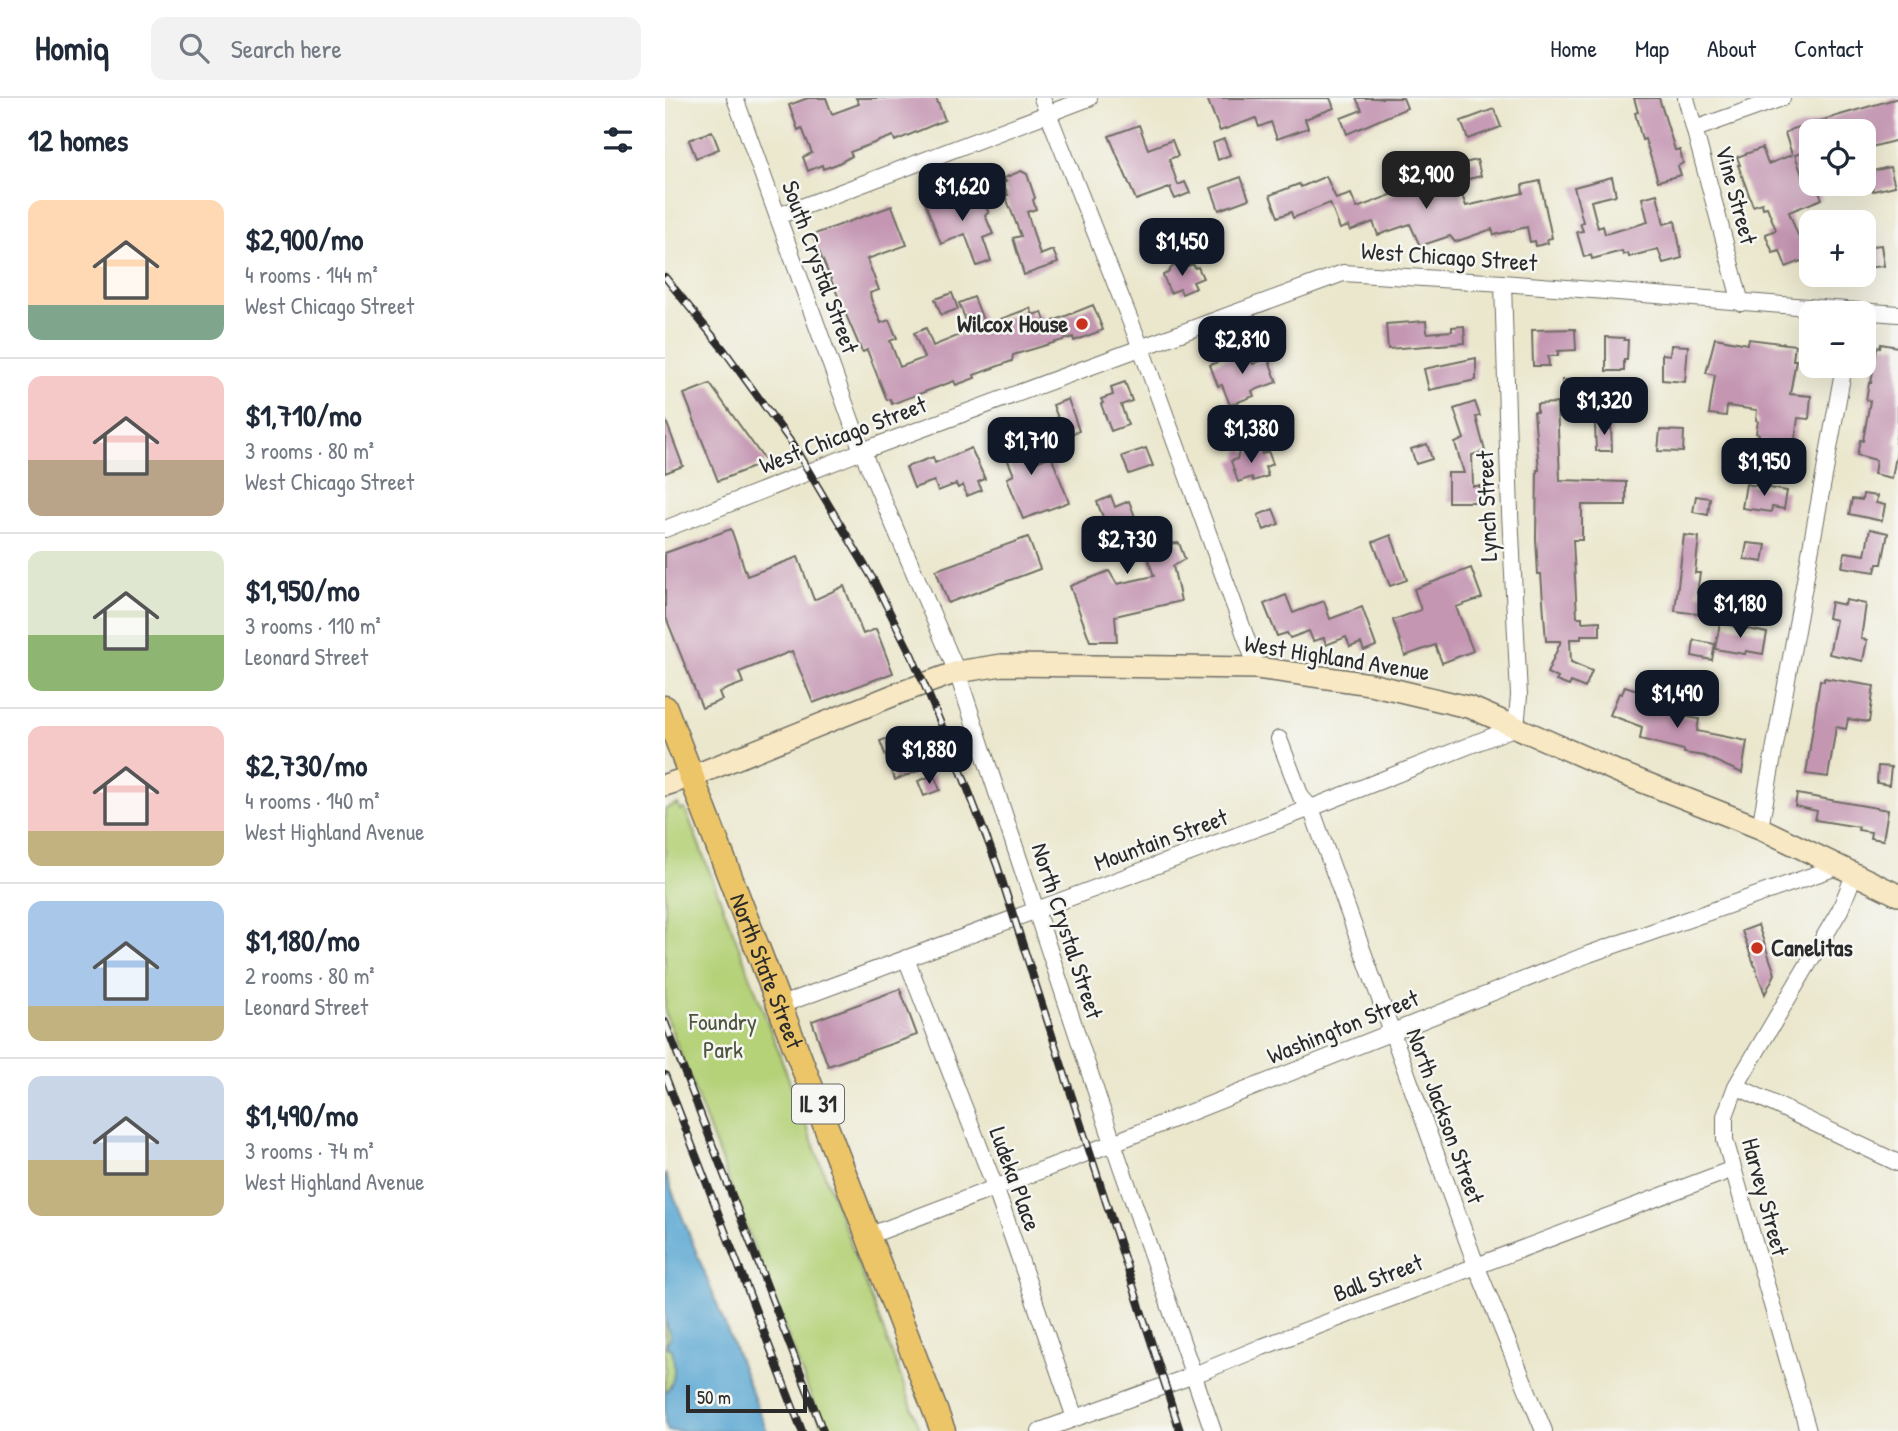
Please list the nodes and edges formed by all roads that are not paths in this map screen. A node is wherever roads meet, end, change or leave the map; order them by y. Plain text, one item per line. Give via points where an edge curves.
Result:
1 (736, 98) edge
2 (1089, 98) edge
3 (1686, 98) edge
4 (1782, 98) edge
5 (1045, 106) edge
6 (1695, 129) junction
7 (778, 216) junction
8 (1503, 283) junction
9 (1741, 303) junction
10 (1799, 307) edge
11 (1876, 313) edge
12 (1898, 314) edge
13 (1141, 348) junction
14 (1842, 378) edge
15 (862, 452) junction
16 (665, 528) edge
17 (1257, 668) junction
18 (957, 672) junction
19 (665, 708) edge
20 (1515, 726) junction
21 (1279, 738) dead end
22 (693, 776) junction
23 (665, 785) edge
24 (1311, 808) junction
25 (1760, 828) junction
26 (1846, 871) junction
27 (1898, 895) edge
28 (1036, 910) junction
29 (906, 958) junction
30 (781, 1005) junction
31 (1390, 1033) junction
32 (1736, 1086) junction
33 (1113, 1143) junction
34 (1898, 1163) edge
35 (1733, 1169) junction
36 (995, 1187) junction
37 (868, 1236) junction
38 (1476, 1265) junction
39 (1194, 1375) junction
40 (1075, 1418) junction
41 (943, 1431) edge
42 (1040, 1431) edge
43 (1213, 1431) edge
44 (1543, 1431) edge
45 (1808, 1431) edge

1 - 7 street, South Crystal Street
2 - 5 street
3 - 6 street, Vine Street
4 - 6 street
5 - 7 street
5 - 13 street
6 - 9 street, Vine Street
7 - 15 street, South Crystal Street
8 - 9 street, West Chicago Street
8 - 13 street, West Chicago Street via 1343,273
8 - 20 street, Lynch Street via 1518,696
9 - 10 street, West Chicago Street
11 - 12 street, West Chicago Street
13 - 15 street, West Chicago Street
13 - 17 street
14 - 25 street
15 - 16 street, West Chicago Street
15 - 18 street, North Crystal Street
17 - 18 main road, West Highland Avenue via 1002,665
17 - 20 main road, West Highland Avenue via 1370,684 1472,708
18 - 22 main road, West Highland Avenue
18 - 28 street, North Crystal Street
19 - 22 main road, North State Street / IL 31
20 - 24 street, Mountain Street
20 - 25 main road, West Highland Avenue
21 - 24 street, North Jackson Street via 1301,797
22 - 23 main road, West Highland Avenue
22 - 30 main road, North State Street / IL 31
24 - 28 street, Mountain Street
24 - 31 street, North Jackson Street
25 - 26 main road, West Highland Avenue
26 - 27 main road, West Highland Avenue
26 - 31 street, Washington Street via 1589,954
26 - 32 street, Harvey Street via 1839,910
28 - 29 street, Mountain Street
28 - 33 street, North Crystal Street
29 - 30 street, Mountain Street
29 - 36 street, Ludeka Place
30 - 37 main road, North State Street / IL 31
31 - 33 street, Washington Street
31 - 38 street, North Jackson Street
32 - 34 street
32 - 35 street, Harvey Street via 1725,1115 1725,1140
33 - 36 street, Washington Street
33 - 39 street, North Crystal Street
35 - 38 street, Ball Street
35 - 45 street, Harvey Street
36 - 37 street, Washington Street
36 - 40 street, Ludeka Place
37 - 41 main road, North State Street / IL 31
38 - 39 street, Ball Street
38 - 44 street, North Jackson Street
39 - 40 street, Ball Street
39 - 43 street, North Crystal Street
40 - 42 street, Ball Street

